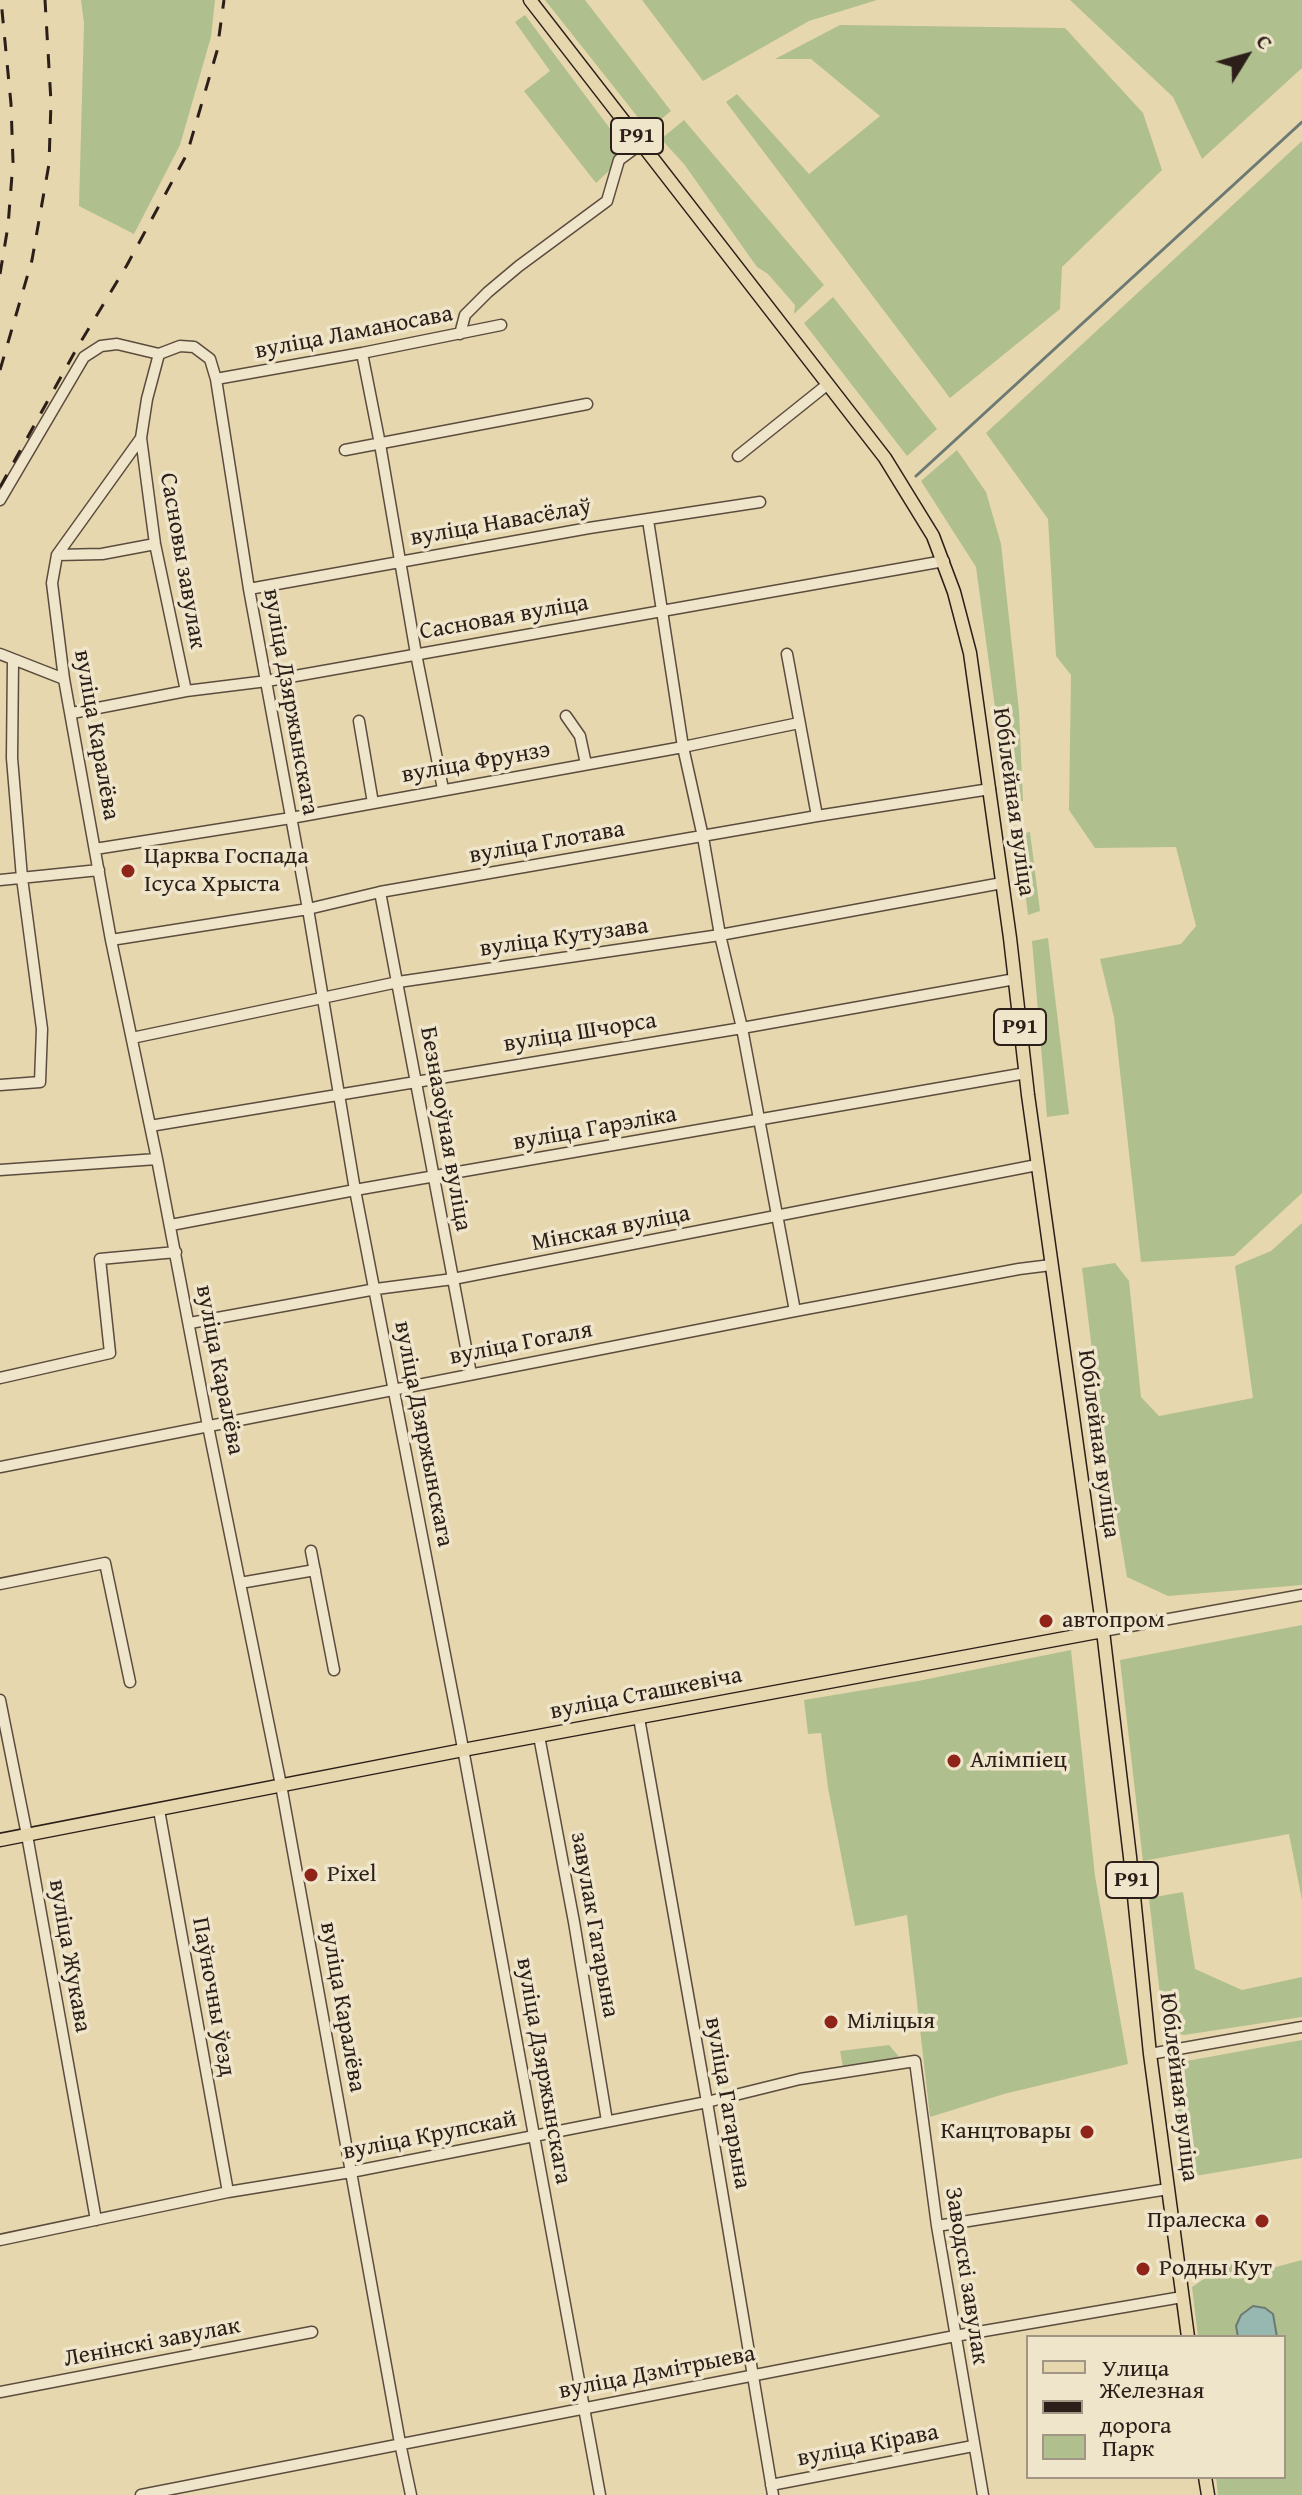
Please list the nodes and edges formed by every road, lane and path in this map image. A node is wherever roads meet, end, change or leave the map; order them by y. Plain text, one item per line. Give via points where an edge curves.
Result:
1 (530, 0) edge
2 (642, 143) junction
3 (501, 325) dead end
4 (460, 334) junction
5 (362, 353) junction
6 (159, 354) junction
7 (216, 379) junction
8 (828, 384) junction
9 (587, 404) dead end
10 (141, 438) junction
11 (380, 444) junction
12 (345, 450) dead end
13 (738, 456) dead end
14 (0, 500) edge
15 (760, 502) dead end
16 (648, 520) junction
17 (155, 544) junction
18 (57, 555) junction
19 (400, 561) junction
20 (944, 561) junction
21 (249, 589) junction
22 (661, 610) junction
23 (0, 654) edge
24 (416, 654) junction
25 (787, 654) dead end
26 (13, 660) junction
27 (64, 679) junction
28 (267, 681) junction
29 (186, 691) junction
30 (72, 713) junction
31 (566, 716) dead end
32 (359, 721) dead end
33 (799, 723) junction
34 (683, 747) junction
35 (586, 764) junction
36 (443, 789) junction
37 (990, 789) junction
38 (373, 803) junction
39 (817, 816) junction
40 (291, 818) junction
41 (703, 837) junction
42 (95, 849) junction
43 (99, 870) junction
44 (22, 878) junction
45 (0, 880) edge
46 (1002, 883) junction
47 (380, 892) junction
48 (308, 909) junction
49 (720, 935) junction
50 (111, 940) junction
51 (1015, 979) junction
52 (398, 982) junction
53 (322, 997) junction
54 (742, 1028) junction
55 (132, 1038) junction
56 (1026, 1073) junction
57 (415, 1080) junction
58 (0, 1085) edge
59 (338, 1094) junction
60 (760, 1121) junction
61 (150, 1126) junction
62 (157, 1159) junction
63 (1037, 1165) junction
64 (0, 1170) edge
65 (434, 1176) junction
66 (355, 1190) junction
67 (779, 1217) junction
68 (171, 1225) junction
69 (176, 1252) junction
70 (1051, 1265) junction
71 (453, 1279) junction
72 (376, 1289) junction
73 (795, 1311) junction
74 (190, 1323) junction
75 (471, 1374) junction
76 (0, 1378) edge
77 (394, 1390) junction
78 (208, 1426) junction
79 (0, 1467) edge
80 (311, 1551) dead end
81 (315, 1570) junction
82 (240, 1583) junction
83 (0, 1584) edge
84 (1302, 1595) edge
85 (1103, 1631) junction
86 (334, 1670) dead end
87 (130, 1682) dead end
88 (0, 1700) edge
89 (639, 1718) junction
90 (2, 1726) edge
91 (539, 1736) junction
92 (463, 1750) junction
93 (281, 1785) junction
94 (159, 1810) junction
95 (27, 1835) junction
96 (0, 1840) edge
97 (1302, 2027) edge
98 (1150, 2054) junction
99 (915, 2061) joint
100 (707, 2102) junction
101 (607, 2121) junction
102 (534, 2136) junction
103 (351, 2172) junction
104 (1168, 2189) junction
105 (228, 2192) junction
106 (96, 2220) junction
107 (937, 2226) junction
108 (0, 2240) edge
109 (1182, 2297) junction
110 (312, 2332) dead end
111 (1188, 2335) edge
112 (955, 2336) junction
113 (754, 2375) junction
114 (0, 2392) edge
115 (585, 2407) junction
116 (400, 2443) junction
117 (973, 2446) junction
118 (772, 2490) edge
119 (141, 2495) edge
120 (411, 2495) edge
121 (600, 2495) edge
122 (983, 2495) edge

1 - 2 main road, Р91
2 - 4 street via 619,160 607,201 488,292 465,315
2 - 8 main road, Р91
3 - 4 street, вуліца Ламаносава
4 - 5 street, вуліца Ламаносава
5 - 7 street, вуліца Ламаносава
5 - 11 street
6 - 7 street via 194,347 210,359
6 - 10 street
6 - 14 street via 117,344 101,346 84,357
7 - 21 street, вуліца Дзяржынскага
8 - 13 street
8 - 20 main road, Р91 via 899,480
9 - 11 street
10 - 17 street, Сасновы завулак
10 - 18 street
11 - 12 street
11 - 19 street
15 - 16 street, вуліца Навасёлаў
16 - 19 street, вуліца Навасёлаў
16 - 22 street
17 - 18 street via 102,554
17 - 29 street, Сасновы завулак
18 - 27 street, вуліца Каралёва via 52,583
19 - 21 street, вуліца Навасёлаў
19 - 24 street
20 - 22 street, Сасновая вуліца
20 - 37 main road, Юбілейная вуліца / Р91 via 970,653
21 - 28 street, вуліца Дзяржынскага
22 - 24 street, Сасновая вуліца
22 - 34 street
23 - 26 street
24 - 28 street, Сасновая вуліца
24 - 36 street
25 - 33 street
26 - 27 street
26 - 44 street via 12,758
27 - 30 street, вуліца Каралёва
28 - 29 street, Сасновая вуліца
28 - 40 street, вуліца Дзяржынскага
29 - 30 street, Сасновая вуліца
30 - 42 street, вуліца Каралёва
31 - 35 street, вуліца Фрунзэ via 580,736
32 - 38 street, вуліца Фрунзэ
33 - 34 street, вуліца Фрунзэ
33 - 39 street
34 - 35 street, вуліца Фрунзэ
34 - 41 street
35 - 36 street, вуліца Фрунзэ
36 - 38 street, вуліца Фрунзэ
37 - 39 street, вуліца Глотава
37 - 46 main road, Юбілейная вуліца / Р91
38 - 40 street, вуліца Фрунзэ
39 - 41 street, вуліца Глотава
40 - 42 street, вуліца Фрунзэ
40 - 48 street, вуліца Дзяржынскага
41 - 47 street, вуліца Глотава
41 - 49 street
42 - 43 street, вуліца Каралёва
43 - 44 street
43 - 50 street, вуліца Каралёва
44 - 45 street
44 - 58 street via 42,1029 40,1082
46 - 49 street, вуліца Кутузава
46 - 51 main road, Юбілейная вуліца / Р91
47 - 48 street, вуліца Глотава
47 - 52 street, Безназоўная вуліца
48 - 50 street, вуліца Глотава
48 - 53 street, вуліца Дзяржынскага
49 - 52 street, вуліца Кутузава
49 - 54 street
50 - 55 street, вуліца Каралёва
51 - 54 street, вуліца Шчорса
51 - 56 main road, Юбілейная вуліца / Р91
52 - 53 street, вуліца Кутузава
52 - 57 street, Безназоўная вуліца
53 - 55 street, вуліца Кутузава
53 - 59 street, вуліца Дзяржынскага
54 - 57 street, вуліца Шчорса
54 - 60 street
55 - 61 street, вуліца Каралёва
56 - 60 street, вуліца Гарэліка
56 - 63 main road, Юбілейная вуліца / Р91
57 - 59 street, вуліца Шчорса
57 - 65 street, Безназоўная вуліца
59 - 61 street, вуліца Шчорса
59 - 66 street, вуліца Дзяржынскага
60 - 65 street, вуліца Гарэліка
60 - 67 street
61 - 62 street, вуліца Каралёва
62 - 64 street
62 - 68 street, вуліца Каралёва
63 - 67 street, Мінская вуліца
63 - 70 main road, Юбілейная вуліца / Р91
65 - 66 street, вуліца Гарэліка
65 - 71 street, Безназоўная вуліца
66 - 68 street, вуліца Гарэліка
66 - 72 street, вуліца Дзяржынскага
67 - 71 street, Мінская вуліца
67 - 73 street
68 - 69 street, вуліца Каралёва
69 - 74 street, вуліца Каралёва
69 - 76 street via 100,1259 110,1353
70 - 73 street, вуліца Гогаля
70 - 85 main road, Юбілейная вуліца / Р91
71 - 72 street, Мінская вуліца
71 - 75 street, Безназоўная вуліца
72 - 74 street, Мінская вуліца
72 - 77 street, вуліца Дзяржынскага
73 - 75 street, вуліца Гогаля
74 - 78 street, вуліца Каралёва
75 - 77 street, вуліца Гогаля
77 - 78 street, вуліца Гогаля
77 - 92 street, вуліца Дзяржынскага
78 - 79 street, вуліца Гогаля
78 - 82 street, вуліца Каралёва
80 - 81 street
81 - 82 street
81 - 86 street
82 - 93 street, вуліца Каралёва
83 - 87 street via 105,1563
84 - 85 street, вуліца Сташкевіча
85 - 89 main road, вуліца Сташкевіча
85 - 98 main road, Юбілейная вуліца / Р91
88 - 90 street, вуліца Жукава
89 - 91 main road, вуліца Сташкевіча
89 - 100 street, вуліца Гагарына
90 - 95 street, вуліца Жукава
91 - 92 main road, вуліца Сташкевіча
91 - 101 street, завулак Гагарына
92 - 93 main road, вуліца Сташкевіча
92 - 102 street, вуліца Дзяржынскага
93 - 94 main road, вуліца Сташкевіча
93 - 103 street, вуліца Каралёва
94 - 95 main road, вуліца Сташкевіча
94 - 105 street, Паўночны ўезд
95 - 96 main road, вуліца Сташкевіча
95 - 106 street, вуліца Жукава
97 - 98 street
98 - 104 main road, Юбілейная вуліца / Р91
99 - 100 street, вуліца Крупскай via 800,2079
99 - 107 street, Заводскі завулак
100 - 101 street, вуліца Крупскай
100 - 113 street, вуліца Гагарына
101 - 102 street, вуліца Крупскай
102 - 103 street, вуліца Крупскай
102 - 115 street, вуліца Дзяржынскага
103 - 105 street, вуліца Крупскай
103 - 116 street, вуліца Каралёва
104 - 107 street
104 - 109 main road, Юбілейная вуліца / Р91
105 - 106 street, вуліца Крупскай
106 - 108 street, вуліца Крупскай
107 - 112 street, Заводскі завулак
109 - 111 main road, Юбілейная вуліца / Р91
109 - 112 street, вуліца Дзмітрыева
110 - 114 street, Ленінскі завулак
112 - 113 street, вуліца Дзмітрыева
112 - 117 street, Заводскі завулак
113 - 115 street, вуліца Дзмітрыева
113 - 118 street, вуліца Гагарына
115 - 116 street, вуліца Дзмітрыева
115 - 121 street, вуліца Дзяржынскага
116 - 119 street, вуліца Дзмітрыева
116 - 120 street, вуліца Каралёва
117 - 118 street, вуліца Кірава
117 - 122 street, Заводскі завулак

